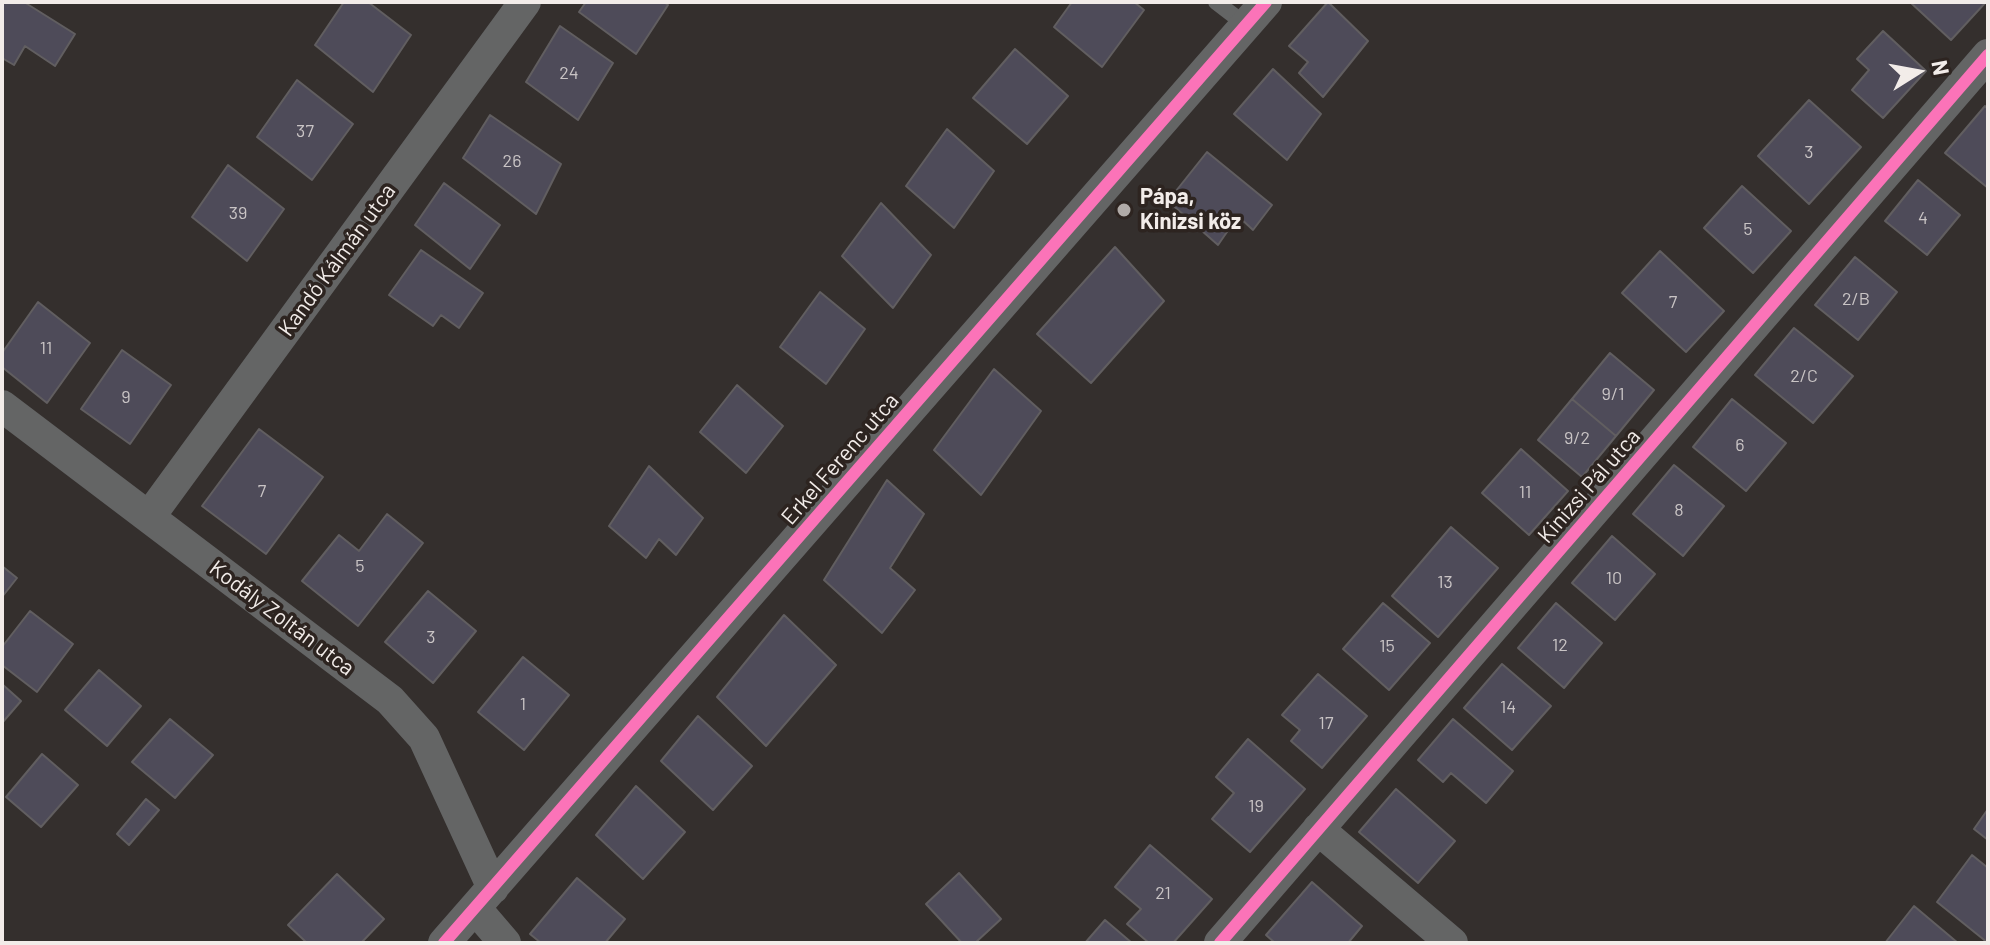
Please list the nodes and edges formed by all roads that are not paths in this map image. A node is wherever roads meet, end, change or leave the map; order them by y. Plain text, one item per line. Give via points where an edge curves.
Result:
1 (525, 2) edge
2 (1216, 2) edge
3 (1256, 14) edge
4 (1988, 55) edge
5 (2, 406) edge
6 (149, 517) junction
7 (1318, 829) junction
8 (484, 898) junction
9 (444, 943) edge
10 (505, 943) edge
11 (1220, 943) edge
12 (1452, 943) edge

1 - 6 street, Kandó Kálmán utca
2 - 3 lane
3 - 8 street, Erkel Ferenc utca
4 - 7 street, Kinizsi Pál utca
5 - 6 street, Kodály Zoltán utca
6 - 8 street, Kodály Zoltán utca via 390,700 424,738
7 - 11 street, Kinizsi Pál utca
7 - 12 street
8 - 9 street, Erkel Ferenc utca
8 - 10 street, Kodály Zoltán utca

